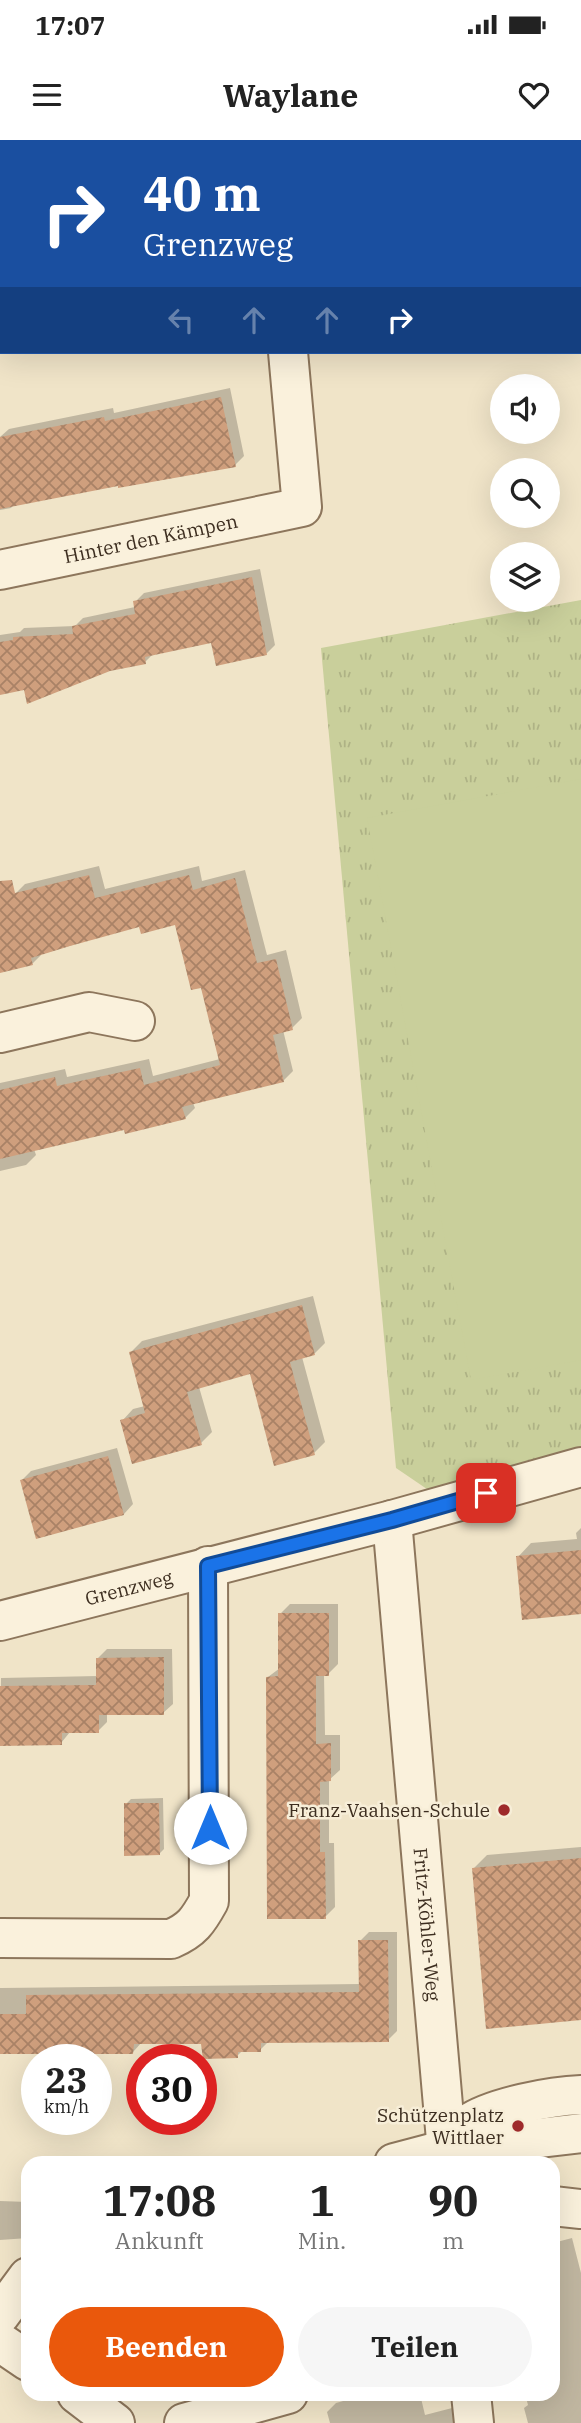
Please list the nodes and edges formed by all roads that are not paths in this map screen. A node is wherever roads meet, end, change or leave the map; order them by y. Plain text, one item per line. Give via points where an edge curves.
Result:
1 (288, 354) edge
2 (0, 570) edge
3 (135, 1021) dead end
4 (0, 1033) edge
5 (581, 1467) edge
6 (392, 1520) junction
7 (208, 1566) junction
8 (0, 1620) edge
9 (0, 1938) edge
10 (581, 2095) edge
11 (581, 2133) edge
12 (452, 2156) edge
13 (453, 2156) edge
14 (467, 2156) edge
15 (560, 2207) edge
16 (581, 2209) edge
17 (21, 2286) edge
18 (0, 2315) edge
19 (0, 2342) edge
20 (21, 2356) edge
21 (86, 2401) edge
22 (263, 2401) edge
23 (472, 2401) edge
24 (115, 2423) edge
25 (184, 2423) edge
26 (474, 2423) edge

1 - 2 street, Hinter den Kämpen via 302,507
3 - 4 street via 89,1012
5 - 6 street, Grenzweg
6 - 7 street, Grenzweg
6 - 12 street, Fritz-Köhler-Weg via 441,2084
7 - 8 street, Grenzweg
7 - 9 street via 209,1901 187,1932 171,1938
10 - 13 street via 498,2110 467,2124
11 - 14 street
15 - 16 street
17 - 18 street
19 - 20 street
21 - 24 street
22 - 25 street
23 - 26 street

